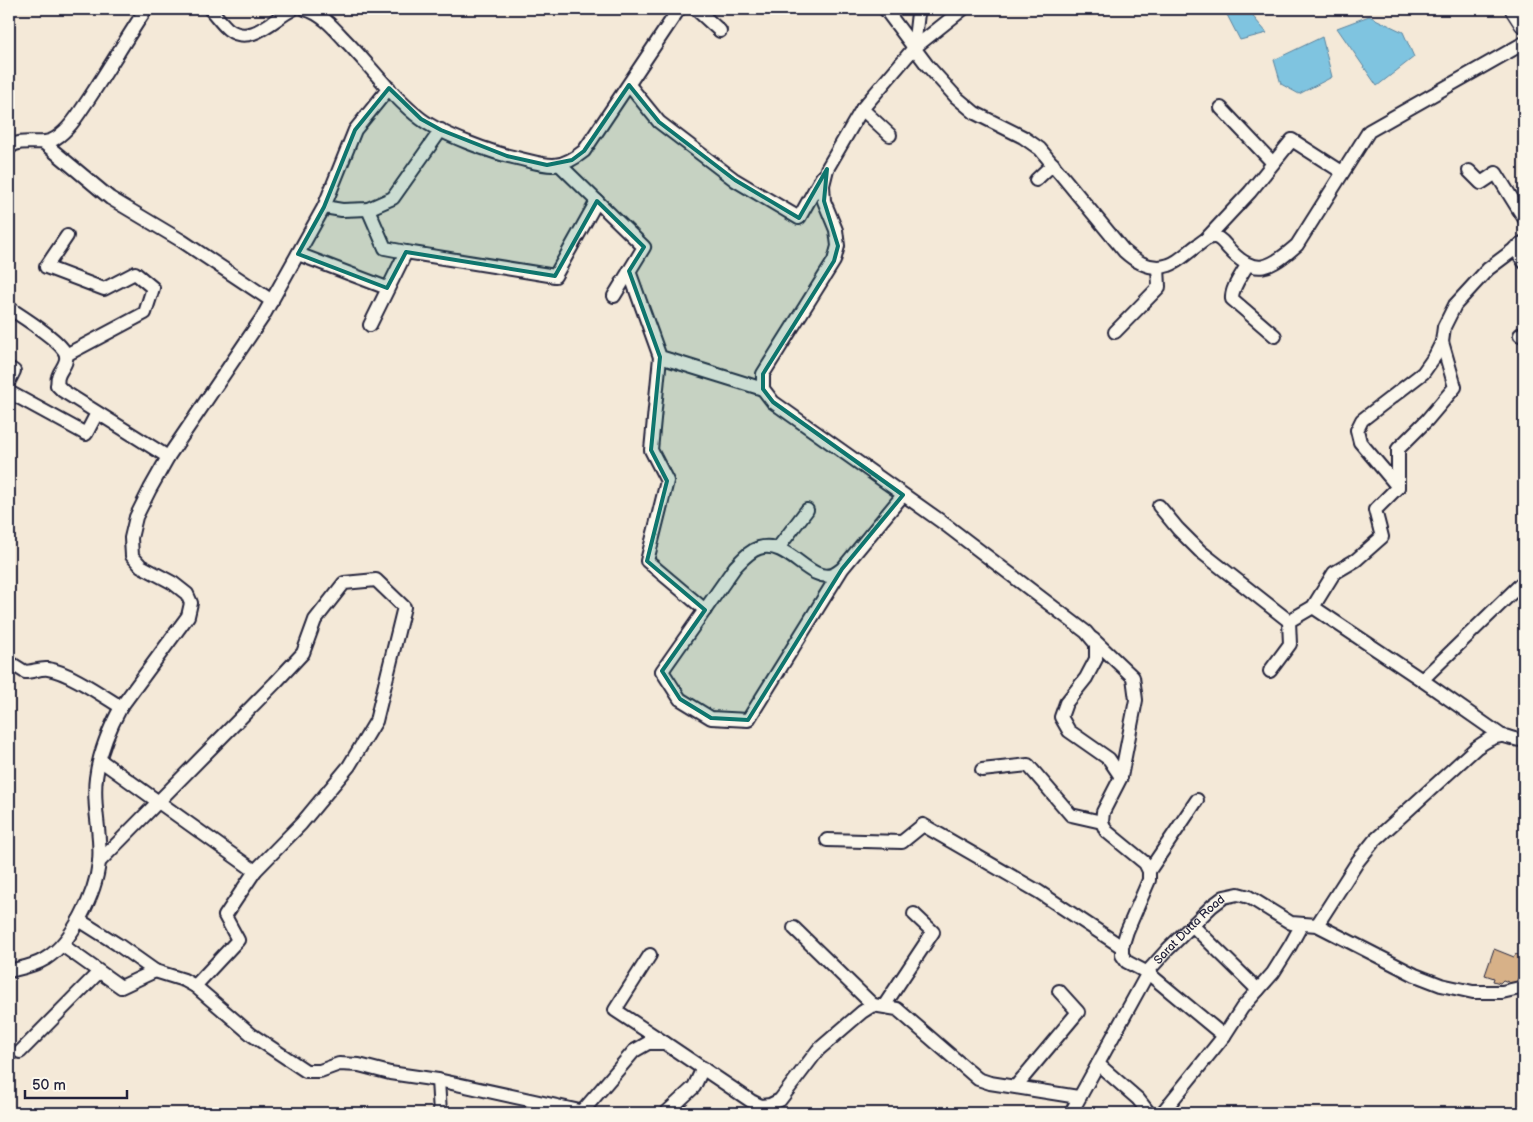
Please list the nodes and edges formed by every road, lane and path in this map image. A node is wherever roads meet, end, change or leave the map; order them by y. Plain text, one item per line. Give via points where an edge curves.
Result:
1 (146, 9) edge
2 (210, 9) edge
3 (293, 9) edge
4 (305, 9) edge
5 (679, 9) edge
6 (696, 9) edge
7 (885, 9) edge
8 (921, 9) edge
9 (963, 9) edge
10 (1515, 9) edge
11 (1524, 24) edge
12 (720, 31) dead end
13 (1524, 43) edge
14 (914, 48) junction
15 (629, 85) junction
16 (389, 88) junction
17 (1221, 108) dead end
18 (862, 110) junction
19 (440, 130) junction
20 (890, 135) dead end
21 (44, 143) junction
22 (9, 148) edge
23 (1274, 163) junction
24 (1053, 164) junction
25 (560, 165) junction
26 (827, 169) junction
27 (1469, 171) dead end
28 (1342, 172) junction
29 (1036, 180) dead end
30 (597, 201) junction
31 (324, 207) junction
32 (368, 209) junction
33 (1524, 218) edge
34 (67, 236) dead end
35 (1207, 238) junction
36 (1520, 245) edge
37 (406, 252) junction
38 (298, 254) junction
39 (1524, 262) edge
40 (1247, 265) junction
41 (1158, 267) junction
42 (629, 271) junction
43 (388, 288) junction
44 (614, 296) dead end
45 (272, 301) junction
46 (9, 308) edge
47 (370, 325) dead end
48 (1115, 332) dead end
49 (1275, 336) dead end
50 (1442, 342) junction
51 (66, 355) junction
52 (660, 357) junction
53 (9, 368) edge
54 (9, 381) edge
55 (763, 389) junction
56 (9, 392) edge
57 (97, 413) junction
58 (168, 457) junction
59 (1398, 487) junction
60 (903, 495) junction
61 (1159, 506) dead end
62 (807, 510) dead end
63 (778, 548) junction
64 (842, 569) junction
65 (1524, 581) edge
66 (1312, 607) junction
67 (705, 610) junction
68 (1289, 620) junction
69 (1086, 632) junction
70 (9, 662) edge
71 (1270, 671) dead end
72 (1422, 680) junction
73 (121, 707) junction
74 (1502, 736) junction
75 (1524, 740) edge
76 (100, 760) junction
77 (982, 770) dead end
78 (1121, 777) junction
79 (1197, 800) dead end
80 (158, 802) junction
81 (1102, 822) junction
82 (827, 840) dead end
83 (99, 862) junction
84 (1149, 870) junction
85 (255, 871) junction
86 (914, 914) dead end
87 (79, 920) junction
88 (1302, 924) junction
89 (1192, 925) junction
90 (1316, 925) junction
91 (794, 928) dead end
92 (62, 945) junction
93 (1122, 947) junction
94 (650, 955) dead end
95 (9, 971) edge
96 (155, 971) junction
97 (99, 972) junction
98 (1148, 973) junction
99 (196, 986) junction
100 (1524, 988) edge
101 (1258, 990) junction
102 (1059, 991) dead end
103 (879, 1005) junction
104 (1224, 1036) junction
105 (665, 1043) junction
106 (20, 1052) dead end
107 (1098, 1064) junction
108 (703, 1068) junction
109 (438, 1080) junction
110 (1016, 1086) junction
111 (1078, 1097) junction
112 (440, 1113) edge
113 (585, 1113) edge
114 (666, 1113) edge
115 (1071, 1113) edge
116 (1149, 1113) edge
117 (1162, 1113) edge

1 - 21 street via 75,119 57,138
2 - 3 street via 229,30 245,36 254,34
4 - 16 street via 326,20
5 - 15 street
6 - 12 street
7 - 14 street
8 - 14 street
9 - 14 street
10 - 11 main road
13 - 28 street via 1373,128
14 - 18 street
14 - 24 street via 956,97 975,113 1040,149
15 - 25 street via 584,151
15 - 26 street via 659,122 735,180 799,218
16 - 19 street via 421,119
16 - 31 street via 355,130
17 - 23 street
18 - 20 street
18 - 26 street
19 - 25 street via 507,156 547,166
19 - 32 street via 394,198
21 - 22 street via 23,142
21 - 45 street via 110,198
23 - 28 street via 1292,140
23 - 35 street
24 - 29 street
24 - 41 street via 1132,259
25 - 30 street
26 - 55 street via 823,184 824,201 836,230 838,246 834,261 763,374
27 - 33 street via 1481,183 1496,173
28 - 40 street via 1297,246 1269,265 1259,268
30 - 37 street via 555,276
30 - 42 street via 644,248
31 - 32 street
31 - 38 street
32 - 37 street via 385,248
34 - 51 street via 46,267 104,289 135,273 153,288 145,313
35 - 40 street via 1221,240
35 - 41 street via 1170,265
36 - 39 street
36 - 50 street via 1488,269 1455,305 1444,327
37 - 43 street
38 - 43 street
38 - 45 street
40 - 49 street via 1234,288 1232,299
41 - 48 street via 1159,287
42 - 44 street
42 - 52 street
43 - 47 street
45 - 58 street
46 - 51 street via 57,343
50 - 59 street via 1455,387 1398,449
50 - 59 street via 1423,373 1362,420 1357,430 1360,442
51 - 57 street via 57,384
52 - 55 street
52 - 67 street via 651,450 667,481 647,561
53 - 54 street via 14,371
55 - 60 street via 773,402
56 - 57 street via 86,434
57 - 58 street
58 - 73 street via 136,518 131,538 132,556 141,566 174,583 187,594 191,603 188,616
59 - 66 street via 1375,510 1382,537 1356,560 1334,573
60 - 64 street
60 - 69 street
61 - 68 street via 1200,551
62 - 63 street
63 - 64 street via 818,575 831,575
63 - 67 street via 760,548 748,554
64 - 67 street via 748,720 711,718 680,699 662,671
65 - 72 street
66 - 68 street
66 - 72 street
68 - 71 street via 1290,644
69 - 78 street via 1133,677 1136,700
69 - 78 street via 1096,644 1096,660 1066,703 1061,717 1069,731 1109,760
70 - 73 street via 25,672 51,669 64,674
72 - 74 street
73 - 76 street via 112,722
74 - 75 street
74 - 90 street via 1476,748 1374,841
76 - 80 street
76 - 83 street via 96,779
77 - 81 street via 1028,765 1071,815
78 - 81 street via 1103,812
79 - 84 street
80 - 83 street
80 - 85 street
80 - 85 street via 303,653 315,620 344,583 376,580 404,607 376,721 349,766 301,824
81 - 84 street via 1106,831
82 - 93 street via 902,842 923,824 1039,892
83 - 87 street via 92,891
84 - 93 street via 1149,880
85 - 99 street via 224,916 238,940
86 - 103 street via 933,932
87 - 92 street
87 - 96 street
88 - 89 street, Sarat Dutta Road via 1290,923 1249,897 1238,894 1224,897
88 - 90 street, Sarat Dutta Road
88 - 101 street via 1273,973
89 - 98 street, Sarat Dutta Road
89 - 101 street
90 - 100 street, Sarat Dutta Road via 1441,985 1473,992
91 - 103 street
92 - 95 street via 46,959
92 - 97 street
93 - 98 street via 1122,955 1127,962
94 - 105 street via 615,1010
96 - 97 street via 121,986
96 - 99 street
97 - 106 street
98 - 104 street
98 - 107 street, Sarat Dutta Road
99 - 109 street via 252,1035 306,1071 320,1071 339,1064 359,1065
101 - 104 street
102 - 110 street via 1078,1012
103 - 108 street via 862,1012 818,1050 780,1100 770,1106 751,1101
103 - 110 street via 897,1009 978,1079
104 - 117 street
105 - 108 street
105 - 113 street via 648,1043 634,1051
107 - 111 street, Sarat Dutta Road
107 - 116 street
108 - 114 street via 694,1087
109 - 112 street
109 - 113 street
110 - 111 street
111 - 115 street, Sarat Dutta Road

